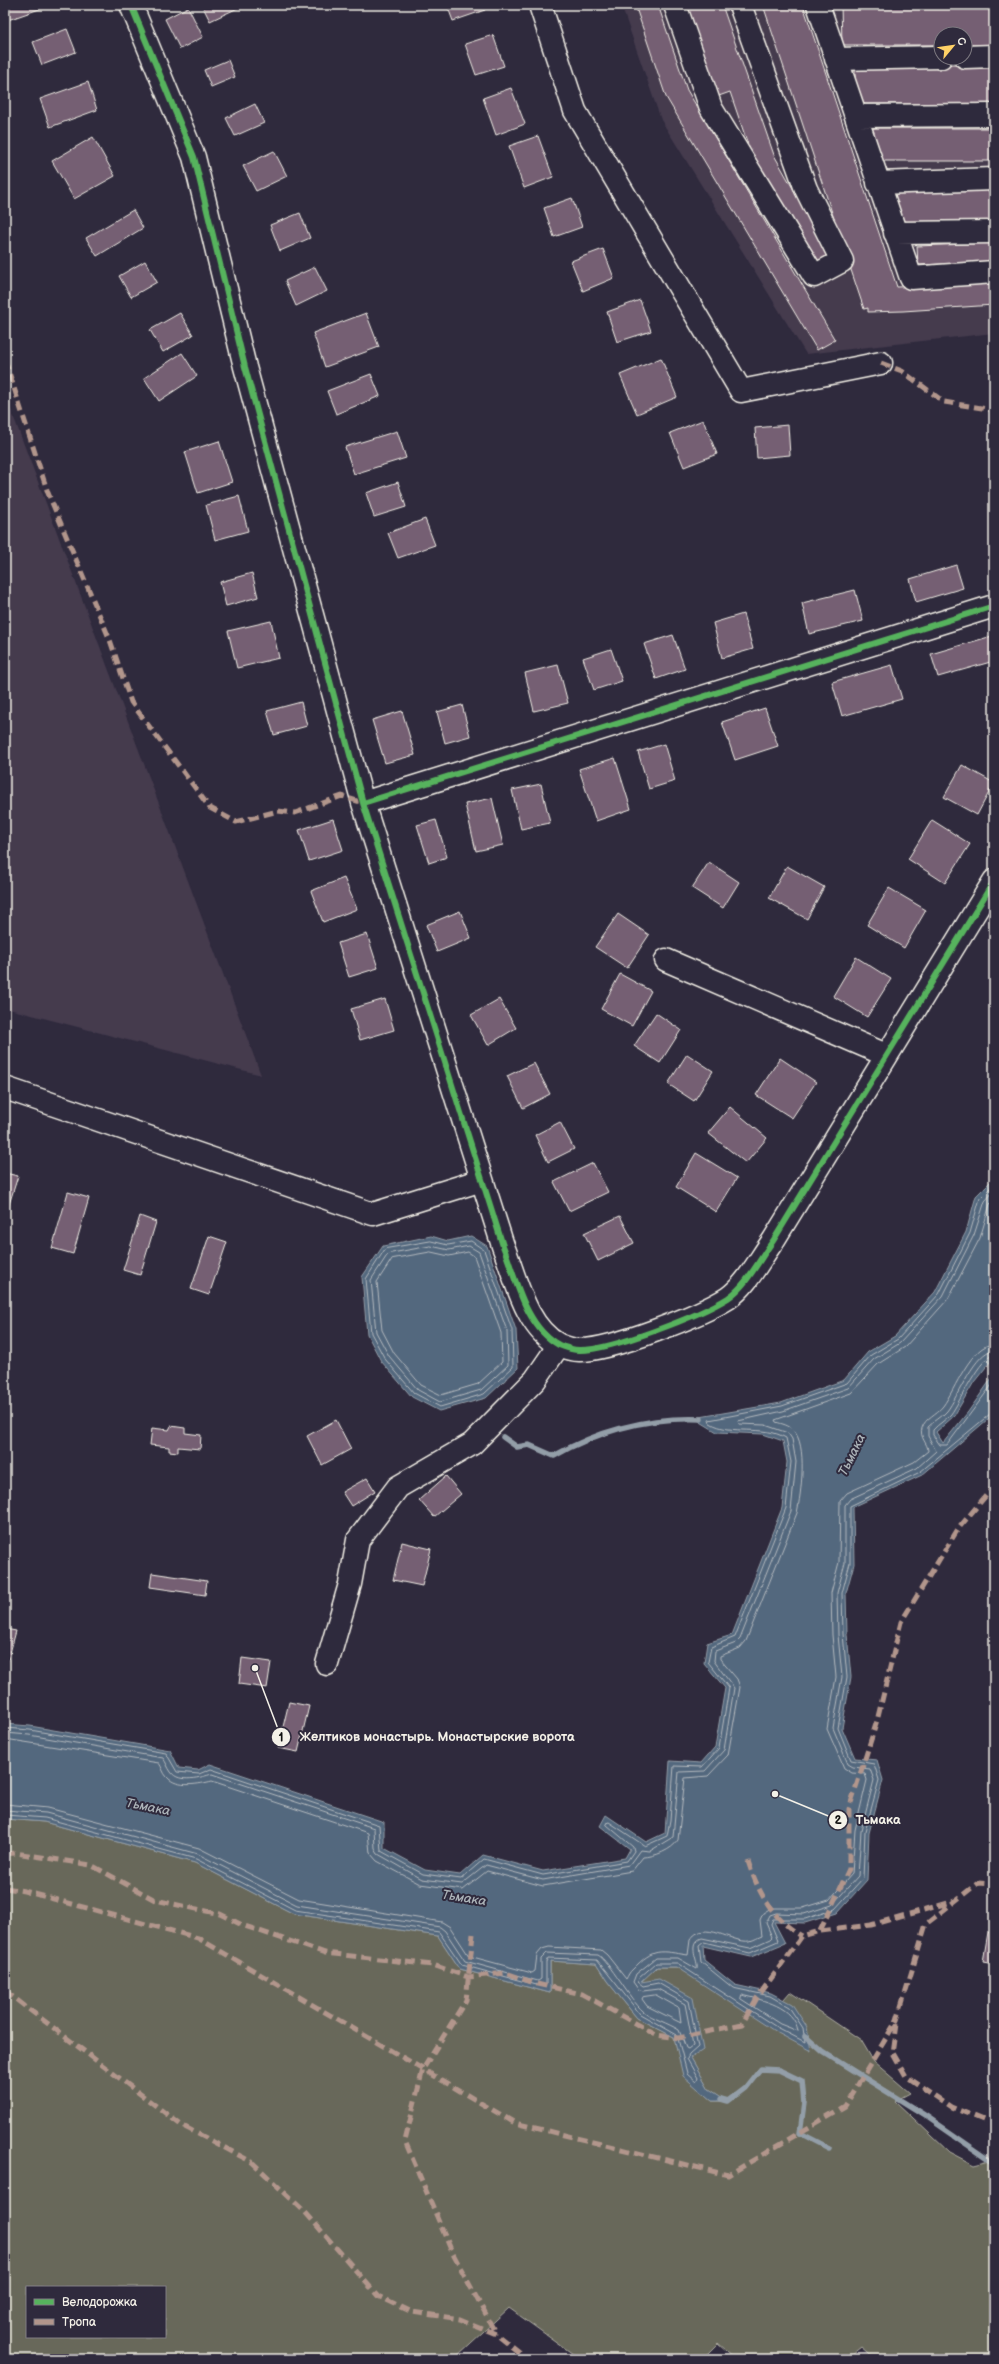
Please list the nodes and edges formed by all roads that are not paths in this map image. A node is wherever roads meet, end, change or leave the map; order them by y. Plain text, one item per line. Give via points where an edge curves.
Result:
1 (131, 5) edge
2 (540, 5) edge
3 (675, 5) edge
4 (740, 5) edge
5 (818, 5) edge
6 (994, 56) edge
7 (933, 57) edge
8 (973, 57) edge
9 (836, 59) junction
10 (994, 115) edge
11 (856, 116) junction
12 (994, 179) edge
13 (878, 183) junction
14 (994, 232) edge
15 (895, 233) junction
16 (994, 272) edge
17 (881, 363) dead end
18 (994, 606) edge
19 (363, 803) junction
20 (994, 881) edge
21 (666, 960) dead end
22 (886, 1055) junction
23 (5, 1088) edge
24 (482, 1180) junction
25 (559, 1345) junction
26 (327, 1664) dead end

1 - 19 street via 194,157 245,367
2 - 17 street via 575,111 741,391
3 - 4 street via 711,108 814,276 842,261 806,189
5 - 9 street
6 - 8 street
7 - 9 street
9 - 11 street
10 - 11 street
11 - 13 street
12 - 13 street
13 - 15 street
14 - 15 street
15 - 16 street via 910,278
18 - 19 street
19 - 24 street
20 - 22 street
21 - 22 street
22 - 25 street via 773,1241 745,1282 728,1298 636,1337 579,1350
23 - 24 street via 374,1214
24 - 25 street via 528,1311 541,1330
25 - 26 street via 535,1380 472,1444 398,1487 358,1540 350,1584

